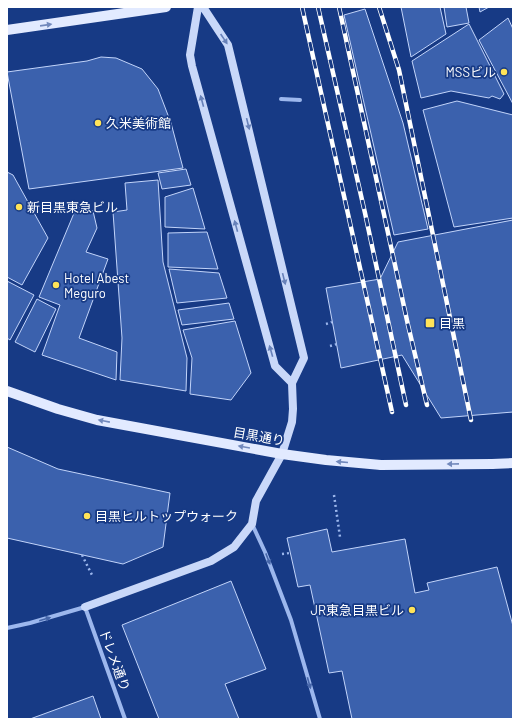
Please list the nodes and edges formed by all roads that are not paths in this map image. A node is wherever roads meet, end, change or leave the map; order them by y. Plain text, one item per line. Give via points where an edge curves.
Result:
1 (166, 7) edge
2 (198, 7) edge
3 (203, 7) edge
4 (7, 30) edge
5 (281, 99) dead end
6 (300, 100) dead end
7 (292, 383) junction
8 (7, 390) edge
9 (282, 454) junction
10 (513, 463) edge
11 (252, 524) junction
12 (85, 607) junction
13 (7, 628) edge
14 (125, 719) edge
15 (320, 719) edge

4 -> 1 main road
7 -> 2 street via 275,366 192,66 190,55
3 -> 7 street via 228,45 304,358
5 - 6 street
7 - 9 street via 292,422
9 -> 8 main road, 目黒通り via 97,420 58,410
10 -> 9 main road, 目黒通り, bridge via 381,466
9 - 11 street via 256,501
11 - 12 street via 234,546 211,561
11 -> 15 street via 292,620
13 -> 12 street
12 - 14 street, ドレメ通り

